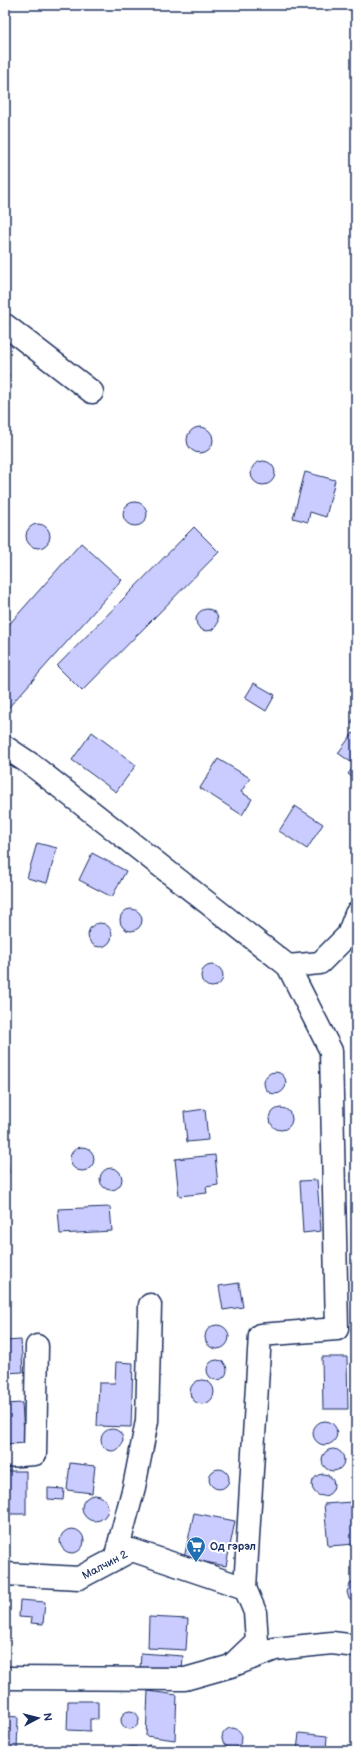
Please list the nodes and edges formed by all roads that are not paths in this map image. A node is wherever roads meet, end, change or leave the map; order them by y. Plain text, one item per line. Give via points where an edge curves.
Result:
1 (5, 325) edge
2 (92, 392) dead end
3 (5, 748) edge
4 (356, 914) edge
5 (352, 937) edge
6 (288, 966) junction
7 (150, 1305) dead end
8 (37, 1346) dead end
9 (5, 1456) edge
10 (115, 1559) junction
11 (5, 1574) edge
12 (245, 1588) junction
13 (356, 1646) edge
14 (231, 1666) junction
15 (5, 1678) edge

1 - 2 street
3 - 6 street via 32,765
4 - 5 street
5 - 6 street via 320,963
6 - 12 street via 331,1051 337,1330 260,1334
7 - 10 street via 147,1421 134,1487
8 - 9 street via 35,1454
10 - 11 street, Малчин 2 via 78,1578
10 - 12 street, Малчин 2 via 132,1550
12 - 14 street via 255,1612 257,1641
13 - 14 street via 332,1643 275,1649
14 - 15 street via 185,1679

